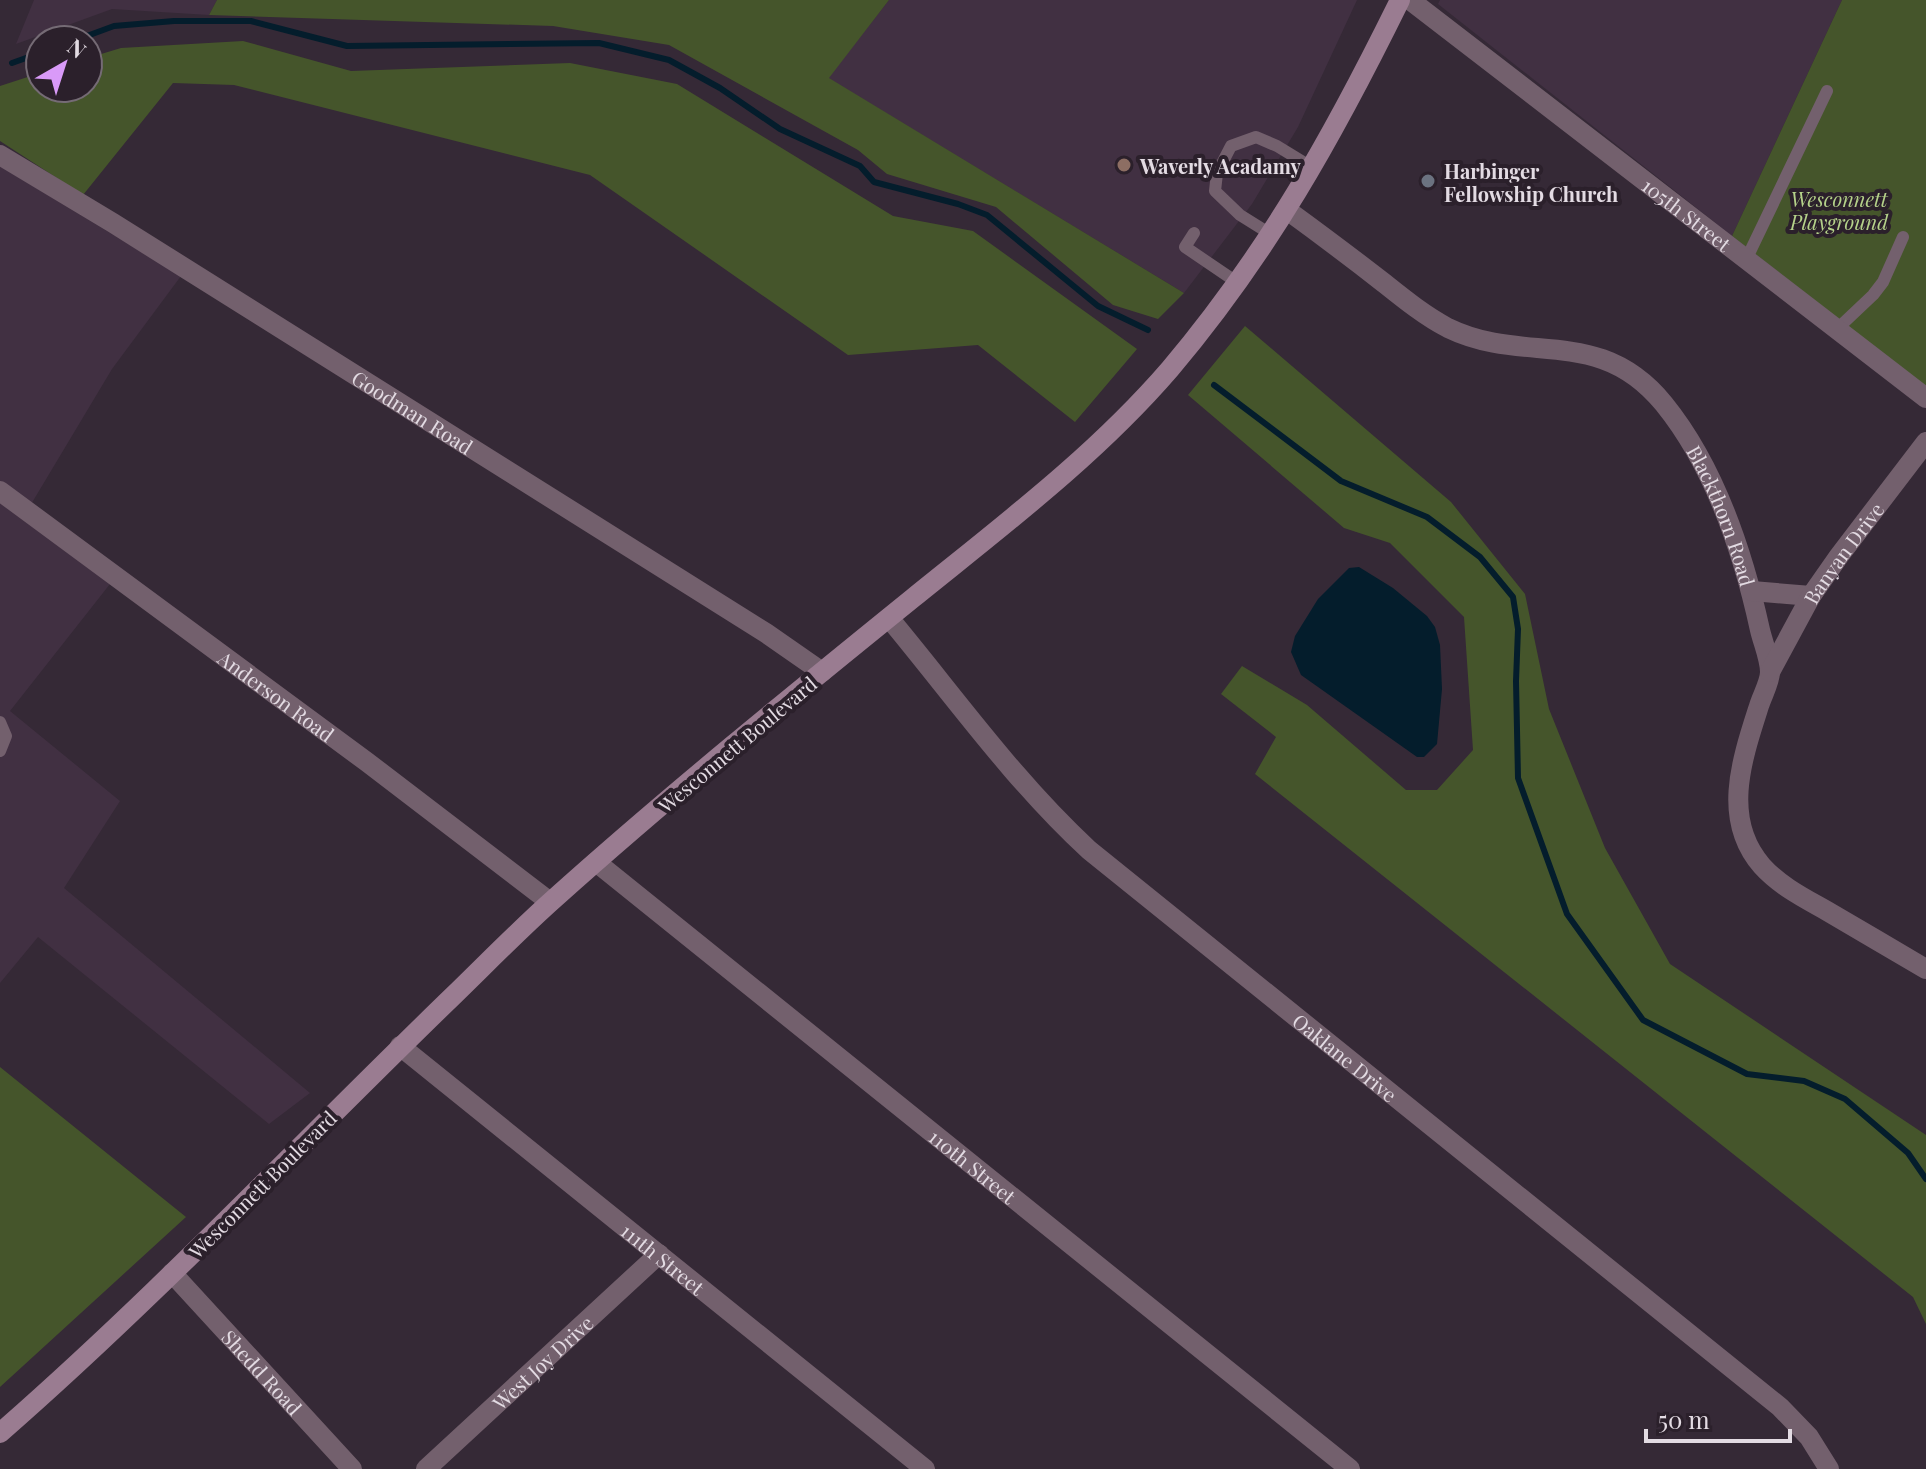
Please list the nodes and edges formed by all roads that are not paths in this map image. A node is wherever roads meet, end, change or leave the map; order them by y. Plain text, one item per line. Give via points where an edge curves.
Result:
1 (1400, 0) edge
2 (1410, 0) edge
3 (1827, 91) dead end
4 (0, 155) edge
5 (1313, 168) junction
6 (1287, 210) junction
7 (1194, 233) dead end
8 (1272, 235) junction
9 (1903, 237) dead end
10 (1746, 260) junction
11 (1238, 283) junction
12 (1836, 330) junction
13 (1926, 398) edge
14 (1926, 442) edge
15 (0, 491) edge
16 (1752, 591) junction
17 (1811, 596) junction
18 (889, 618) junction
19 (822, 672) junction
20 (1770, 672) junction
21 (0, 722) edge
22 (0, 751) edge
23 (596, 862) junction
24 (550, 902) junction
25 (1926, 969) edge
26 (400, 1046) junction
27 (659, 1254) junction
28 (172, 1273) junction
29 (0, 1433) edge
30 (911, 1465) edge
31 (352, 1469) edge
32 (426, 1469) edge
33 (1350, 1469) edge
34 (1829, 1469) edge

1 - 5 street, Wesconnett Boulevard
2 - 10 street, 105th Street
3 - 10 lane
4 - 19 street, Goodman Road
5 - 6 street, Wesconnett Boulevard
5 - 8 lane via 1256,137 1231,146 1217,173 1215,191
6 - 8 street, Wesconnett Boulevard
6 - 16 street, Blackthorn Road via 1447,327 1481,340 1590,354 1642,381 1684,431 1702,464
7 - 11 lane via 1185,247
8 - 11 street, Wesconnett Boulevard
9 - 12 lane via 1883,282
10 - 12 street, 105th Street
11 - 18 street, Wesconnett Boulevard via 1118,424
12 - 13 street, 105th Street
14 - 17 street, Banyan Drive
15 - 24 street, Anderson Road
16 - 17 street
16 - 20 street, Blackthorn Road
17 - 20 street, Banyan Drive
18 - 19 street, Wesconnett Boulevard
18 - 34 street, Oaklane Drive via 1024,784 1089,850 1780,1407 1809,1437
19 - 23 street, Wesconnett Boulevard
20 - 25 street via 1741,761 1739,818 1747,843 1784,886
21 - 22 lane via 6,736
23 - 24 street, Wesconnett Boulevard
23 - 33 street, 110th Street
24 - 26 street, Wesconnett Boulevard
26 - 27 street, 111th Street
26 - 28 street, Wesconnett Boulevard
27 - 30 street, 111th Street
27 - 32 street, West Joy Drive
28 - 29 street, Wesconnett Boulevard
28 - 31 street, Shedd Road

